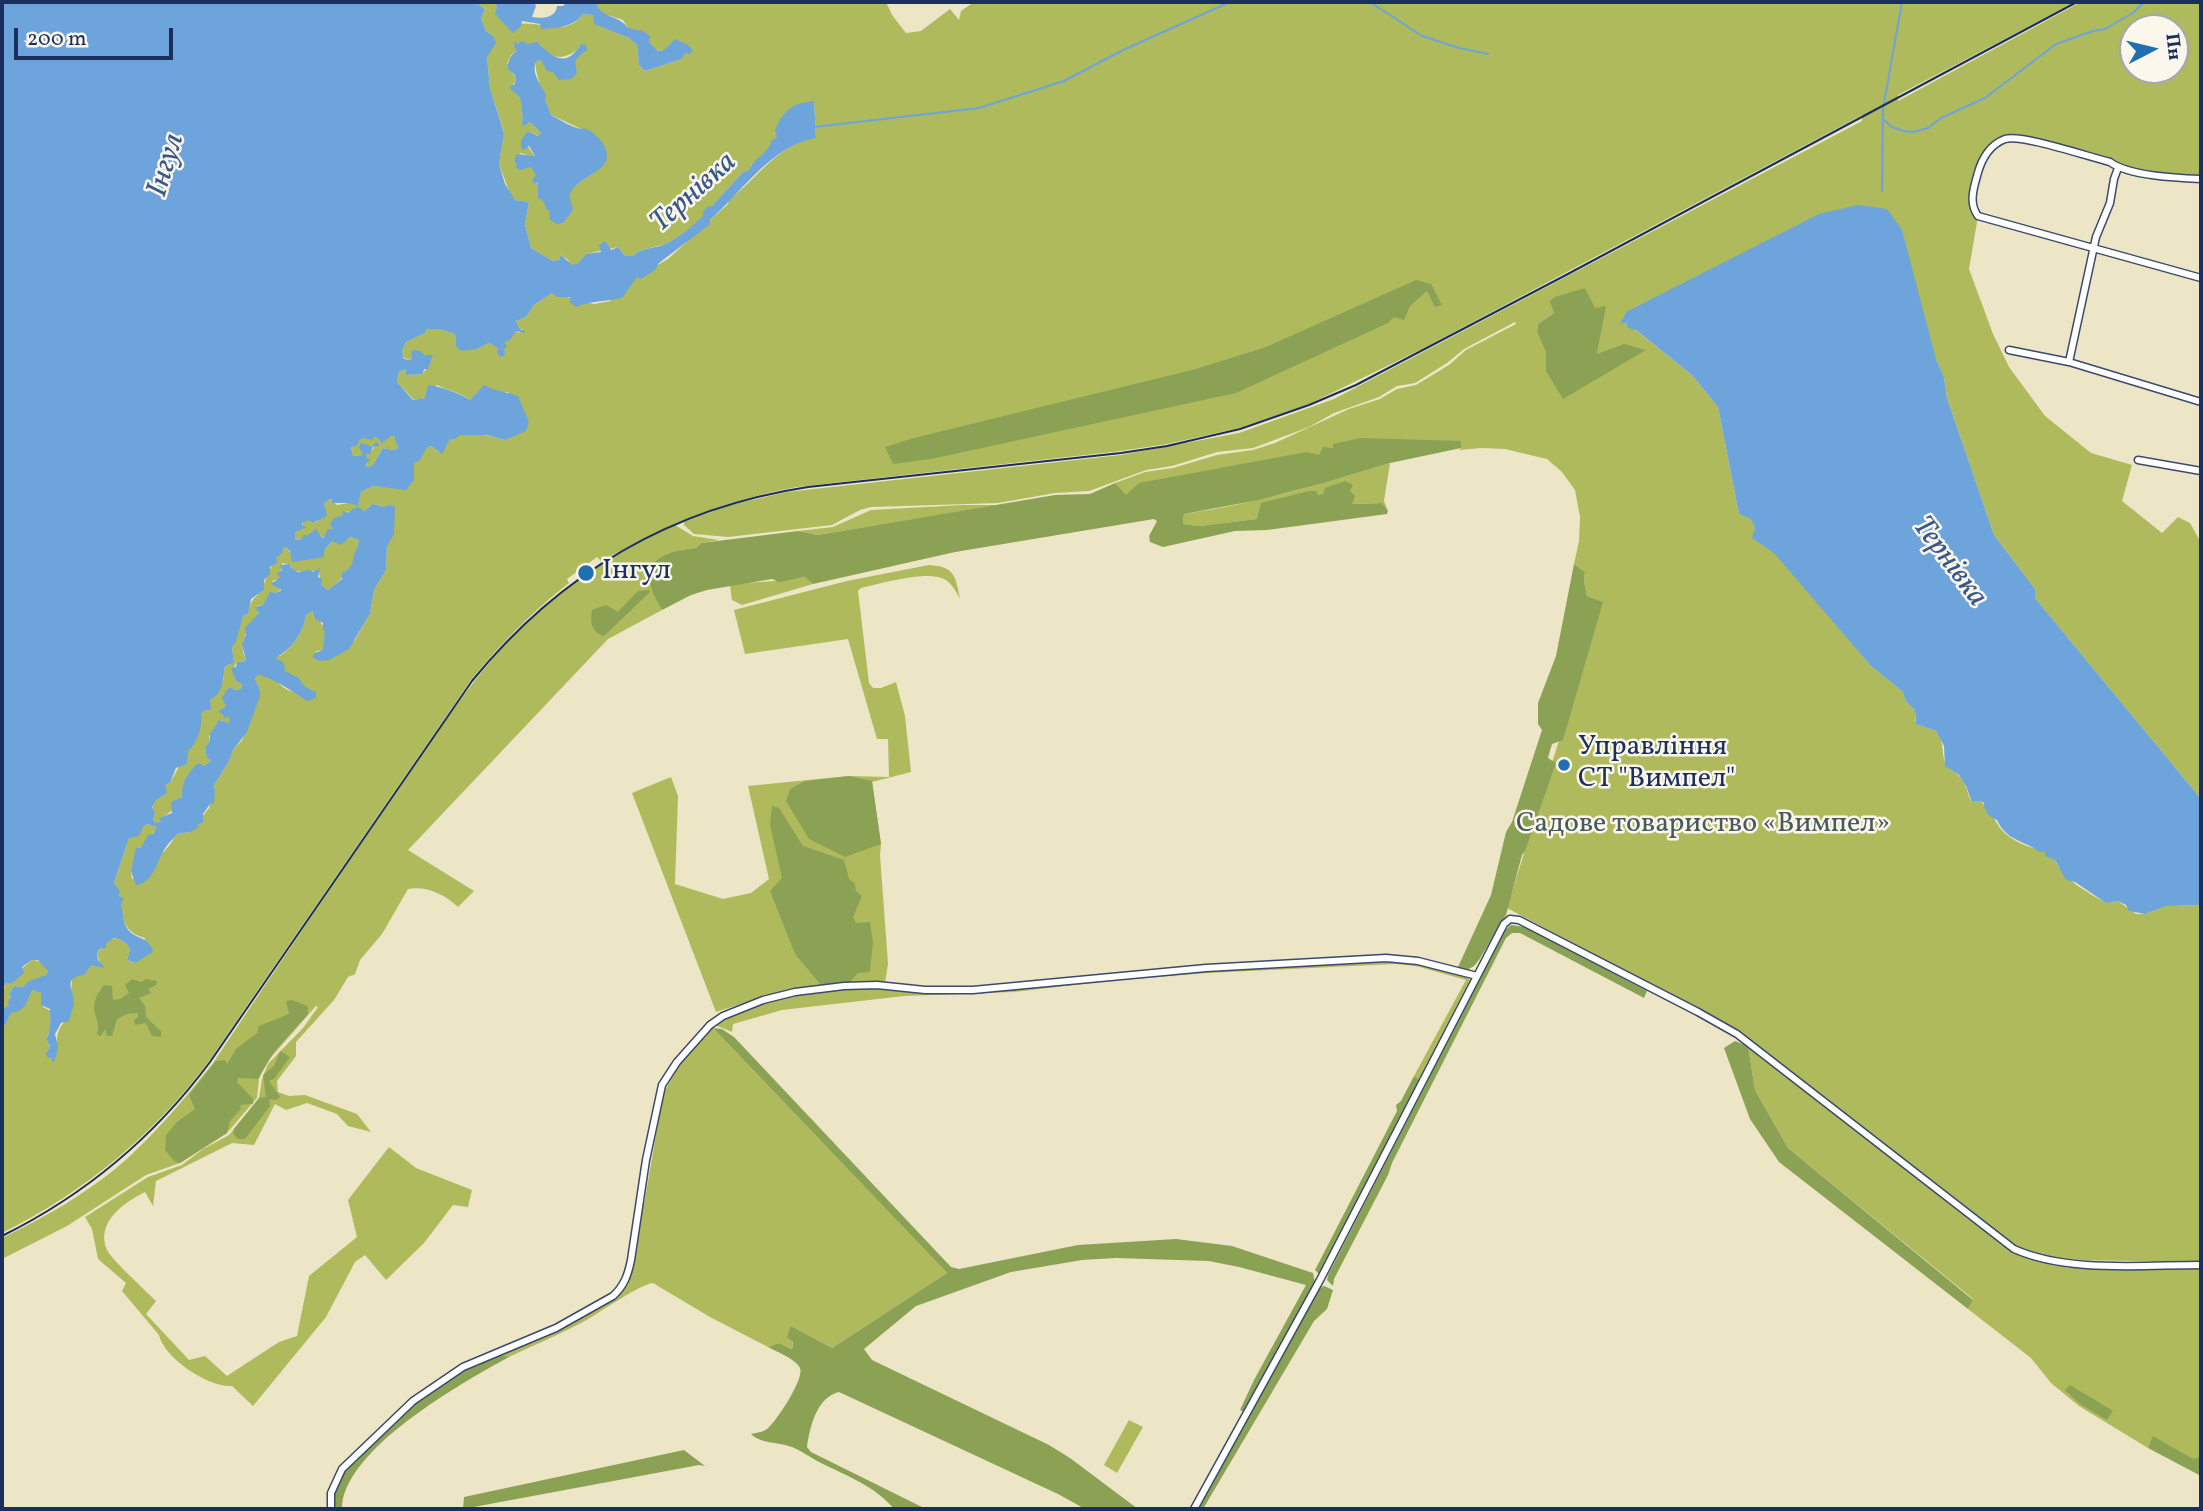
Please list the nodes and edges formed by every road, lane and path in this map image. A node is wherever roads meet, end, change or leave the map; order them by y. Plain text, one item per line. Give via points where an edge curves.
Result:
1 (2119, 168) junction
2 (2201, 179) edge
3 (2094, 248) junction
4 (2201, 278) edge
5 (2009, 350) dead end
6 (2069, 362) junction
7 (2201, 402) edge
8 (2138, 460) dead end
9 (2201, 471) edge
10 (1476, 976) junction
11 (2201, 1265) edge
12 (331, 1509) edge
13 (1194, 1509) edge

1 - 2 street via 2157,177
1 - 3 street
1 - 3 street via 2009,138 1983,156 1972,195 1978,216
3 - 4 street
3 - 6 street
5 - 6 street
6 - 7 street
8 - 9 street
10 - 11 street via 1504,924 1519,920 1737,1034 2014,1249 2058,1263
10 - 12 street via 1386,958 1206,968 973,990 844,986 780,995 723,1016 677,1062 663,1084 630,1267 620,1290 556,1328 463,1367 413,1401 342,1469 331,1493
10 - 13 street via 1320,1280

